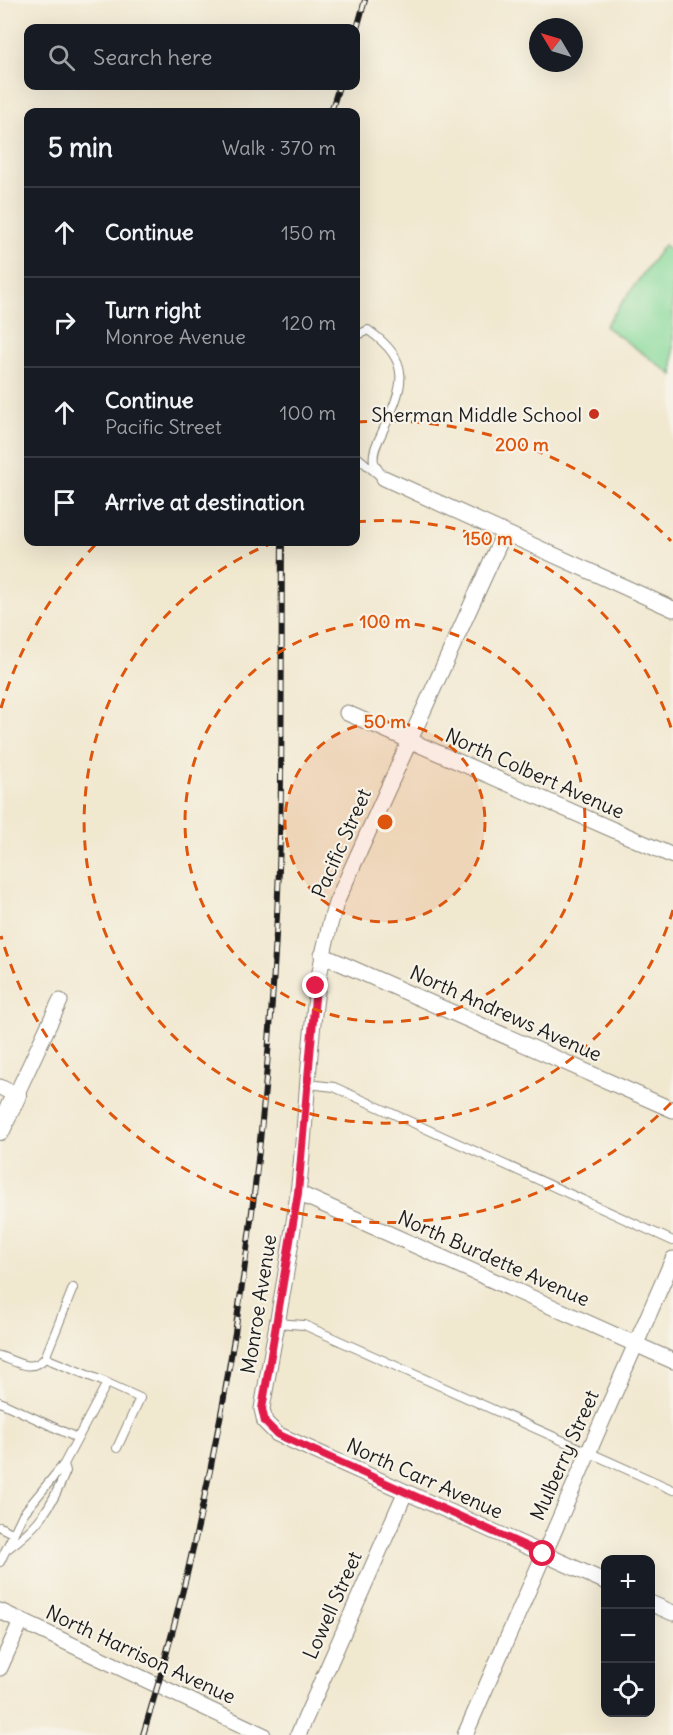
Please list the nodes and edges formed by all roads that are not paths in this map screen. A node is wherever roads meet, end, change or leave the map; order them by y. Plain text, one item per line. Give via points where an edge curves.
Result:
1 (360, 334) edge
2 (360, 459) edge
3 (384, 478) junction
4 (504, 533) junction
5 (673, 609) edge
6 (347, 713) dead end
7 (410, 741) junction
8 (673, 856) edge
9 (322, 955) junction
10 (60, 1001) dead end
11 (308, 1084) junction
12 (8, 1091) edge
13 (673, 1110) edge
14 (0, 1130) edge
15 (298, 1193) junction
16 (673, 1240) edge
17 (673, 1258) edge
18 (73, 1288) dead end
19 (276, 1323) junction
20 (635, 1345) junction
21 (0, 1356) edge
22 (45, 1358) junction
23 (673, 1361) edge
24 (107, 1383) junction
25 (0, 1402) edge
26 (265, 1422) joint
27 (77, 1438) junction
28 (117, 1448) dead end
29 (588, 1452) junction
30 (64, 1464) junction
31 (673, 1490) edge
32 (405, 1492) junction
33 (0, 1527) edge
34 (12, 1533) junction
35 (5, 1551) junction
36 (543, 1554) junction
37 (0, 1562) edge
38 (601, 1580) edge
39 (655, 1605) edge
40 (0, 1611) edge
41 (673, 1613) edge
42 (21, 1621) junction
43 (0, 1668) edge
44 (263, 1735) edge
45 (298, 1735) edge
46 (465, 1735) edge

1 - 3 lane via 368,330 385,342 396,356 402,378 375,448 374,462
2 - 3 lane
3 - 4 street
4 - 5 street
4 - 7 street, Pacific Street
6 - 7 street, North Colbert Avenue
7 - 8 street, North Colbert Avenue
7 - 9 street, Pacific Street via 336,903
9 - 11 street, Pacific Street
9 - 13 street, North Andrews Avenue
10 - 12 street
11 - 15 street, Pacific Street
11 - 16 lane via 334,1087
12 - 14 street
15 - 19 street, Monroe Avenue
15 - 20 street, North Burdette Avenue
17 - 20 street, Mulberry Street
18 - 22 lane
19 - 26 street, Monroe Avenue via 262,1409
19 - 29 lane via 304,1325
20 - 23 street, North Burdette Avenue
20 - 29 street, Mulberry Street
21 - 22 lane via 31,1368
22 - 24 lane
24 - 27 lane
24 - 28 lane via 140,1398
25 - 27 lane
26 - 32 street, North Carr Avenue via 277,1434
27 - 30 lane
29 - 31 lane
29 - 36 street, Mulberry Street
30 - 34 lane
30 - 35 lane via 66,1471 54,1500 39,1523
32 - 36 street, North Carr Avenue
32 - 45 street, Lowell Street
33 - 34 lane
34 - 35 lane
35 - 37 lane
36 - 38 street, North Carr Avenue
36 - 46 street, Mulberry Street
39 - 41 street
40 - 42 street, North Harrison Avenue
42 - 43 street
42 - 44 street, North Harrison Avenue

